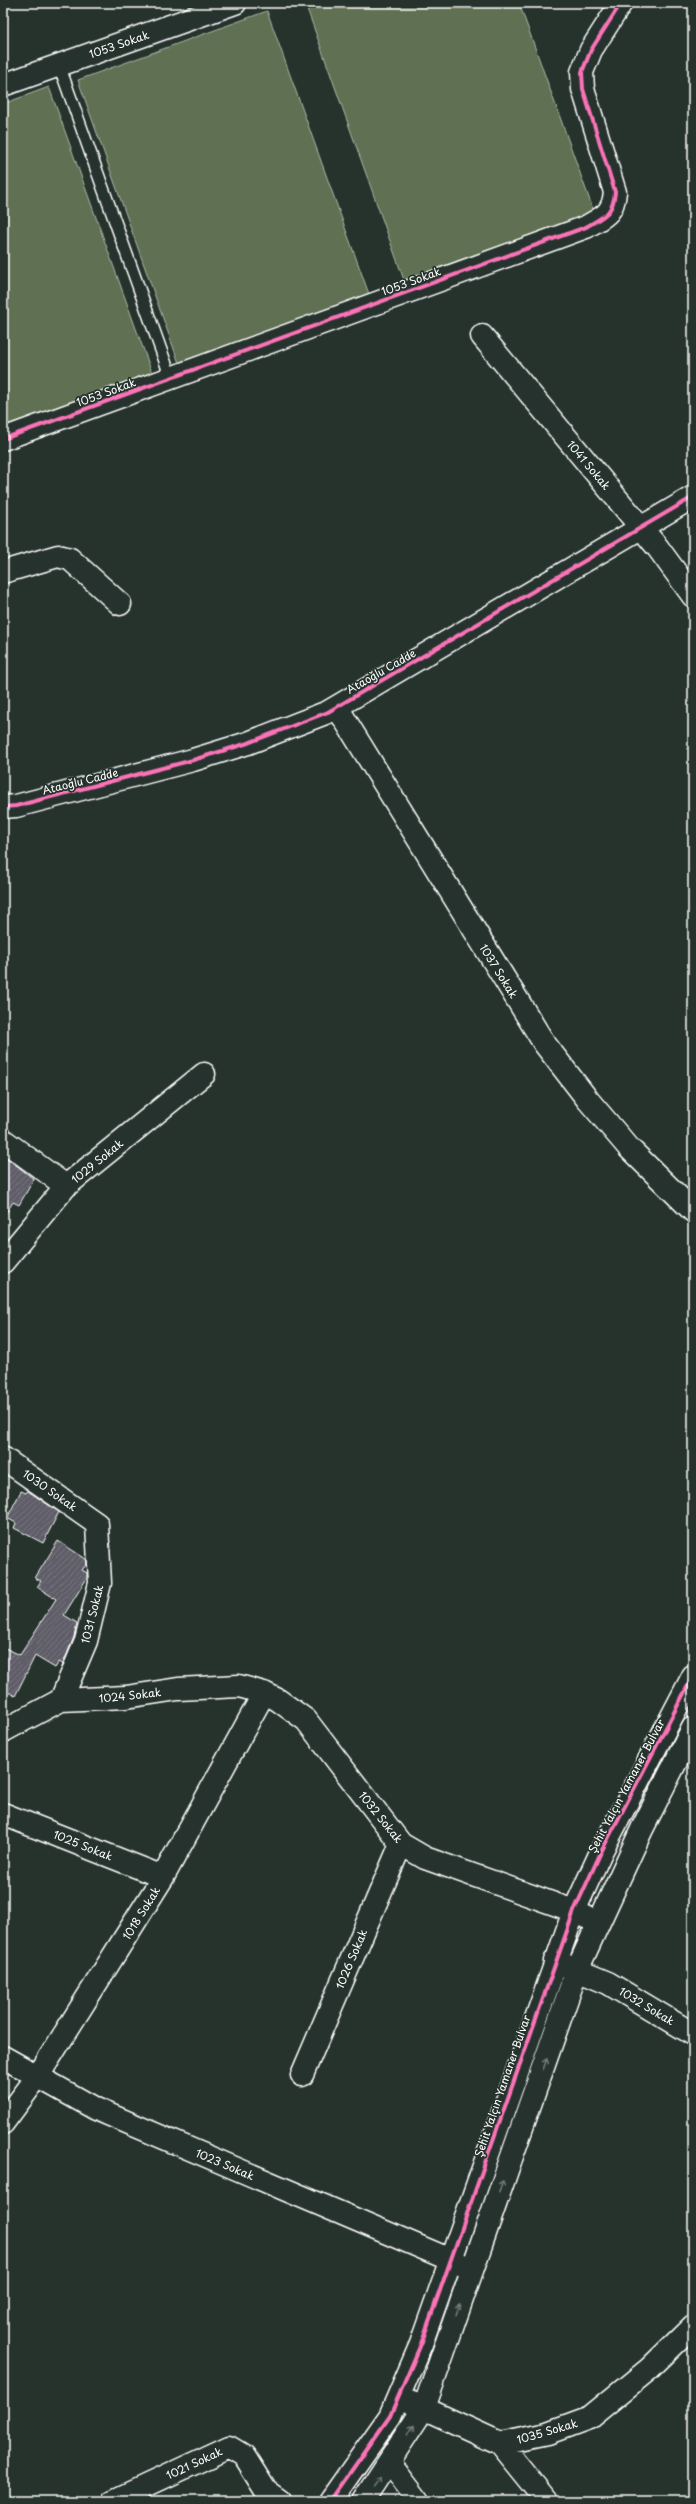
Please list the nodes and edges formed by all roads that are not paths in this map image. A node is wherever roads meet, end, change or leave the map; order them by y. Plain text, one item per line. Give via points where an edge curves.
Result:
1 (235, 3) edge
2 (621, 3) edge
3 (59, 65) junction
4 (3, 85) edge
5 (482, 336) dead end
6 (171, 378) junction
7 (3, 439) edge
8 (693, 497) edge
9 (642, 528) junction
10 (3, 572) edge
11 (693, 596) edge
12 (120, 604) dead end
13 (337, 707) junction
14 (3, 807) edge
15 (204, 1074) dead end
16 (3, 1140) edge
17 (66, 1186) junction
18 (693, 1211) edge
19 (3, 1262) edge
20 (4, 1460) edge
21 (97, 1524) joint
22 (693, 1676) edge
23 (264, 1693) junction
24 (61, 1700) junction
25 (693, 1728) edge
26 (3, 1731) edge
27 (3, 1814) edge
28 (401, 1844) junction
29 (163, 1877) junction
30 (574, 1911) junction
31 (598, 1923) junction
32 (556, 1961) junction
33 (577, 1970) junction
34 (693, 2034) edge
35 (3, 2057) edge
36 (302, 2075) dead end
37 (38, 2076) junction
38 (3, 2123) edge
39 (451, 2261) junction
40 (472, 2269) junction
41 (693, 2326) edge
42 (399, 2397) junction
43 (424, 2408) junction
44 (500, 2443) junction
45 (390, 2463) junction
46 (113, 2501) edge
47 (280, 2501) edge
48 (330, 2501) edge
49 (364, 2501) edge
50 (419, 2501) edge
51 (547, 2501) edge

1 - 3 street, 1053 Sokak
2 - 6 street, 1053 Sokak via 591,50 582,72 583,89 615,192 614,206 606,215 586,227
3 - 4 street, 1053 Sokak
3 - 6 lane
5 - 9 street, 1041 Sokak
6 - 7 street, 1053 Sokak
8 - 9 street, Ataoğlu Cadde
9 - 11 street, 1041 Sokak
9 - 13 street, Ataoğlu Cadde
10 - 12 street via 58,556 70,559
13 - 14 street, Ataoğlu Cadde via 248,743 193,760 24,804
13 - 18 street, 1037 Sokak via 544,1043 629,1148
15 - 17 street, 1029 Sokak
16 - 17 street
17 - 19 street, 1029 Sokak
20 - 21 street, 1030 Sokak
21 - 24 street, 1031 Sokak via 100,1583 86,1641
22 - 30 street, Şehit Yalçın Yamaner Bulvar via 601,1852
23 - 24 street, 1024 Sokak via 239,1686 178,1689 126,1697
23 - 28 street, 1032 Sokak via 306,1720
23 - 29 street, 1018 Sokak
24 - 26 street, 1024 Sokak
25 - 31 street
27 - 29 street, 1025 Sokak
28 - 30 street, 1032 Sokak via 425,1858
28 - 36 street, 1026 Sokak
29 - 37 street, 1018 Sokak
30 - 31 street, 1032 Sokak
30 - 32 street, Şehit Yalçın Yamaner Bulvar
31 - 33 street
32 - 33 street, 1032 Sokak
32 - 39 street, Şehit Yalçın Yamaner Bulvar
33 - 34 street, 1032 Sokak via 608,1984
40 -> 33 street
35 - 37 street, 1023 Sokak
37 - 38 street, 1018 Sokak
37 - 39 street, 1023 Sokak via 96,2109
39 - 40 street, 1023 Sokak
39 - 42 street, Şehit Yalçın Yamaner Bulvar
43 -> 40 street
41 - 44 street, 1035 Sokak via 649,2368 589,2418 560,2429
42 - 43 street
42 - 48 street, Şehit Yalçın Yamaner Bulvar via 374,2442
43 - 44 street
45 -> 43 street
44 - 51 street
49 -> 45 street
45 - 50 street
46 - 47 street, 1021 Sokak via 229,2447 244,2456 266,2491

